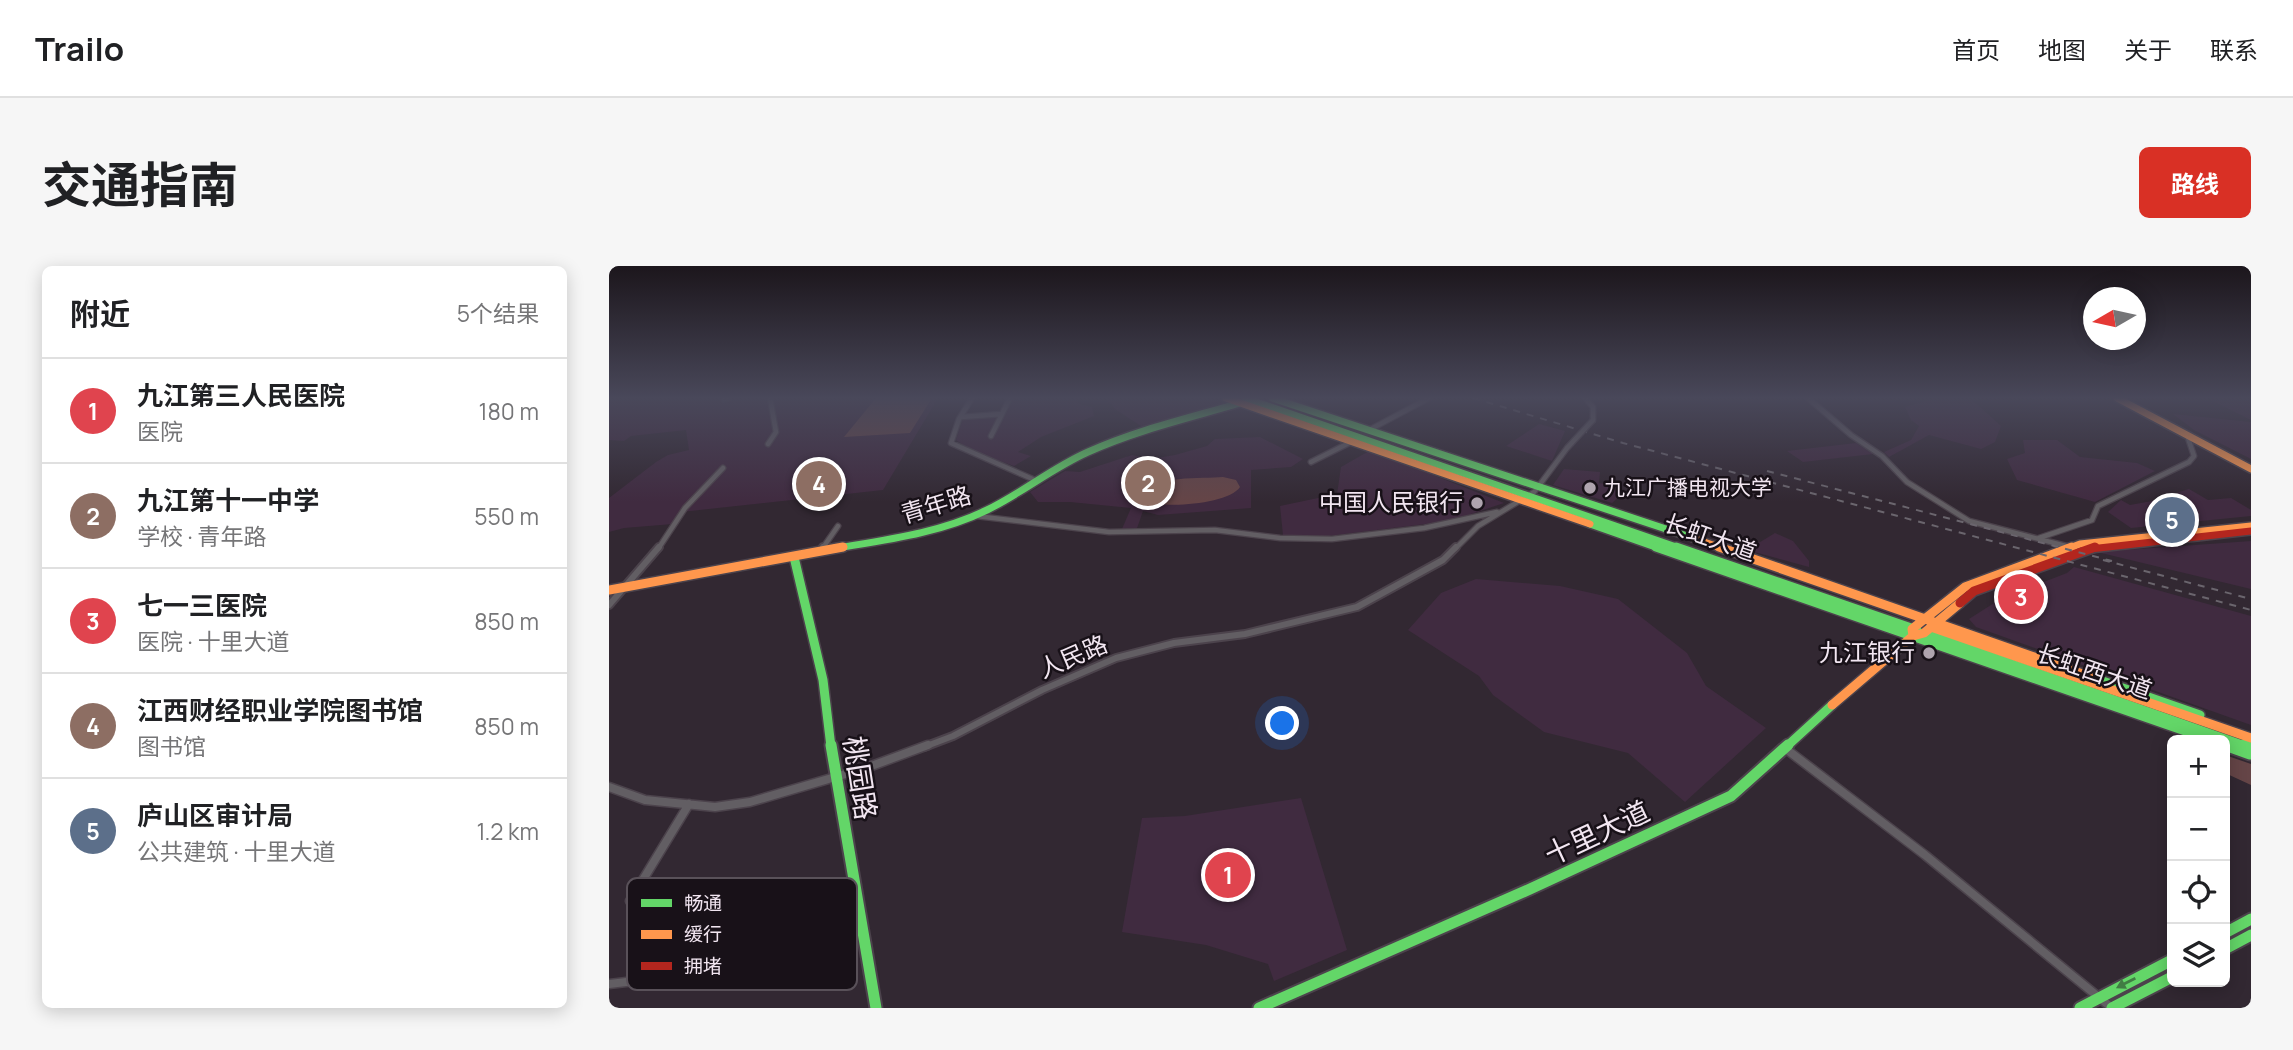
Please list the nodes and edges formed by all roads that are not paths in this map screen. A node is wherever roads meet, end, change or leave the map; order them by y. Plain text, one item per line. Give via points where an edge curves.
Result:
1 (776, 433) edge
2 (955, 433) edge
3 (993, 433) edge
4 (1144, 433) edge
5 (1329, 433) edge
6 (1349, 433) edge
7 (1376, 433) edge
8 (1582, 433) edge
9 (1848, 433) edge
10 (2183, 433) edge
11 (2187, 433) edge
12 (2187, 435) junction
13 (991, 436) dead end
14 (1351, 442) junction
15 (768, 444) dead end
16 (1311, 462) dead end
17 (2251, 467) edge
18 (723, 468) dead end
19 (1037, 481) junction
20 (1531, 494) junction
21 (1504, 510) junction
22 (974, 515) junction
23 (838, 526) dead end
24 (2251, 528) edge
25 (2037, 538) junction
26 (2071, 547) junction
27 (820, 552) junction
28 (794, 557) junction
29 (628, 586) junction
30 (609, 590) edge
31 (609, 605) edge
32 (1917, 627) junction
33 (1930, 628) junction
34 (2198, 735) edge
35 (2251, 736) edge
36 (2230, 747) edge
37 (2251, 748) edge
38 (1786, 749) junction
39 (2251, 754) edge
40 (835, 777) junction
41 (609, 787) edge
42 (689, 804) junction
43 (644, 878) edge
44 (853, 878) edge
45 (857, 901) edge
46 (2251, 919) edge
47 (2230, 930) edge
48 (2251, 935) edge
49 (2230, 946) edge
50 (2167, 963) edge
51 (2167, 979) edge
52 (627, 982) edge
53 (609, 984) edge
54 (2099, 997) junction
55 (876, 1008) edge
56 (1259, 1008) edge
57 (2080, 1008) edge
58 (2112, 1008) edge

1 - 15 street
2 - 19 street via 951,443
3 - 13 street
4 - 19 main road, 青年路 via 1102,446
5 - 14 main road
6 - 20 main road, 长虹大道
7 - 20 main road
8 - 20 street, bridge
9 - 25 street via 1882,456 1907,482 1969,521
10 - 12 main road
11 - 17 main road
12 - 17 main road
12 - 25 street via 2194,456 2189,462 2098,506 2092,520
14 - 16 street
14 - 20 main road
18 - 29 street via 685,508
19 - 22 main road, 青年路
20 - 21 street, 人民路
20 - 32 main road, 长虹大道
20 - 32 main road
21 - 22 street via 1424,528 1332,539 1215,530 1109,532
21 - 40 street, 人民路 via 1478,526 1443,560 1356,607 1116,658 953,736
22 - 27 main road, 青年路 via 906,536
23 - 27 street
24 - 26 main road, 十里大道
24 - 33 main road, 十里大道 via 2095,547 1974,591
25 - 26 street
26 - 32 main road, 十里大道 via 1965,587
27 - 28 main road, 青年路
28 - 29 main road, 青年路
28 - 40 main road, 桃园路 via 823,680
29 - 30 main road, 青年路
29 - 31 street
32 - 33 main road, 长虹大道
32 - 34 main road
32 - 38 main road, 十里大道
33 - 35 main road, 长虹西大道
33 - 37 main road, 长虹西大道
36 - 39 main road
38 - 54 street
38 - 56 main road, 十里大道 via 1731,796
40 - 42 street, 人民路 via 750,802 715,807
40 - 44 main road, 桃园路
41 - 42 street, 人民路 via 645,800
42 - 43 street
45 - 55 main road, 桃园路
46 - 47 main road
48 - 49 main road
50 -> 54 main road
51 - 58 main road
52 - 53 street
54 - 57 main road
54 - 58 street

